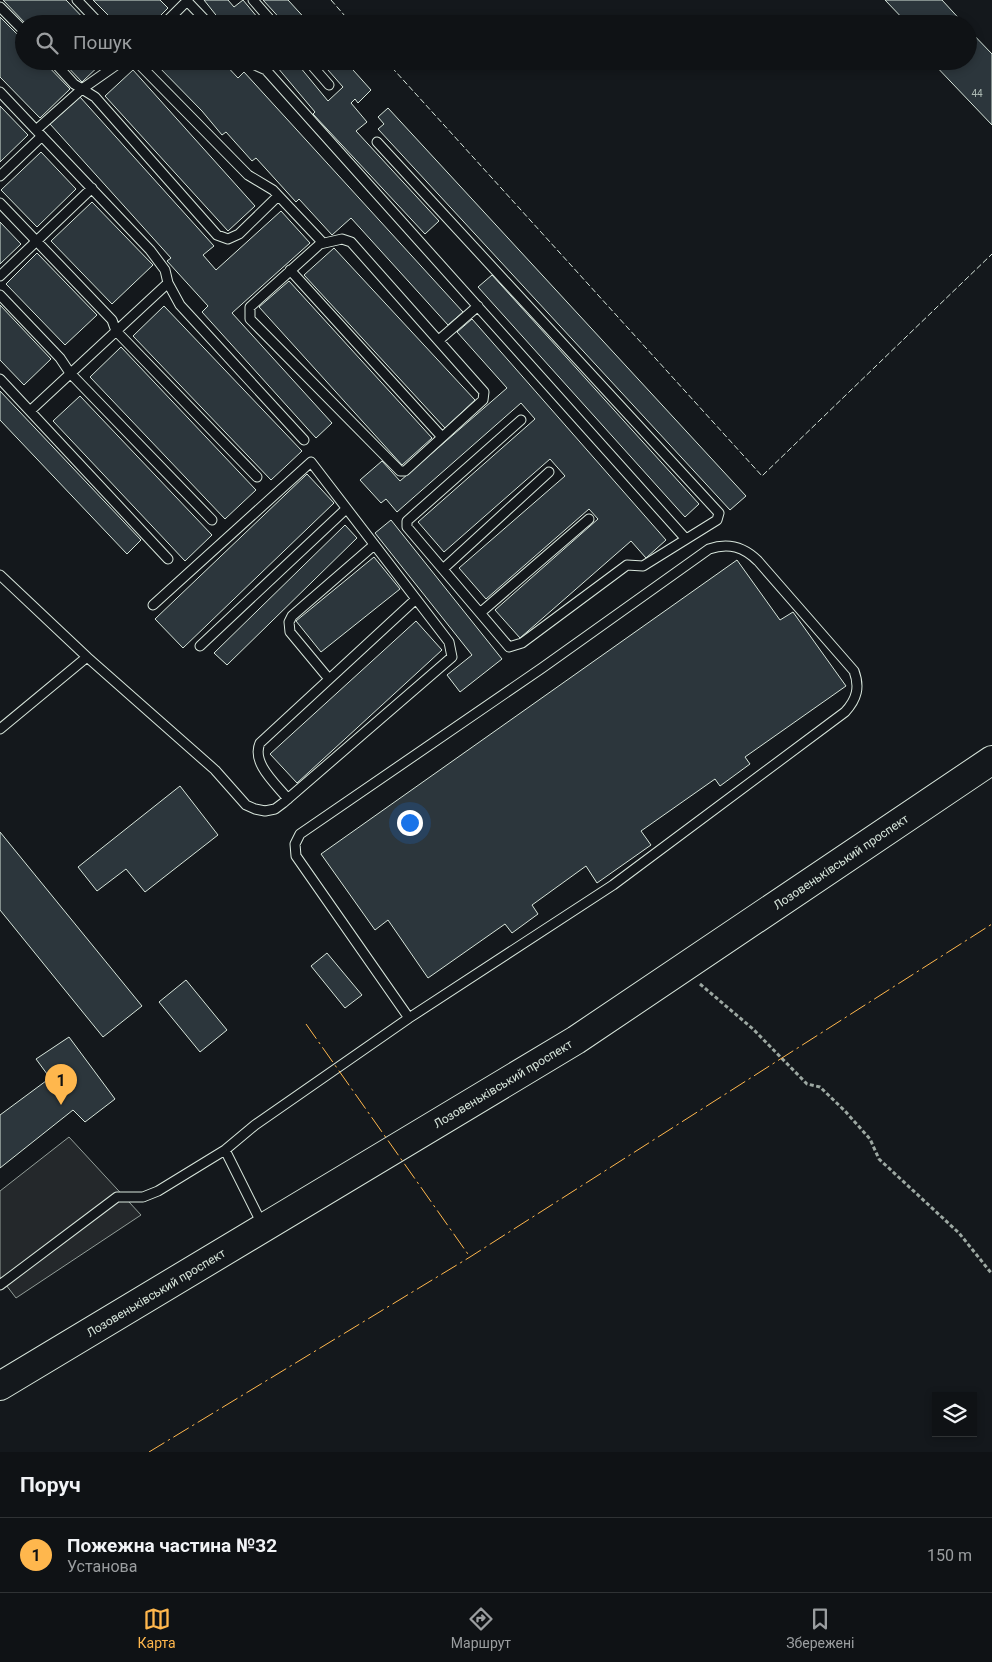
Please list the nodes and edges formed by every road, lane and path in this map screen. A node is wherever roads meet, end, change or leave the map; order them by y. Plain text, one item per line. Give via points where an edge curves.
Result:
1 (77, 0) edge
2 (253, 0) edge
3 (187, 1) edge
4 (0, 7) edge
5 (91, 15) edge
6 (173, 15) edge
7 (200, 15) edge
8 (266, 15) edge
9 (15, 22) edge
10 (62, 70) edge
11 (109, 70) edge
12 (145, 70) edge
13 (266, 70) edge
14 (316, 70) edge
15 (329, 86) dead end
16 (82, 89) junction
17 (0, 92) edge
18 (39, 133) junction
19 (377, 142) dead end
20 (0, 176) edge
21 (92, 188) junction
22 (278, 196) junction
23 (0, 203) edge
24 (36, 242) junction
25 (323, 243) junction
26 (290, 270) junction
27 (0, 276) edge
28 (168, 283) junction
29 (0, 295) edge
30 (478, 306) junction
31 (116, 331) junction
32 (439, 340) junction
33 (70, 373) junction
34 (0, 380) edge
35 (30, 411) junction
36 (521, 420) dead end
37 (442, 436) junction
38 (304, 440) dead end
39 (549, 472) dead end
40 (257, 477) dead end
41 (346, 509) junction
42 (589, 519) dead end
43 (212, 520) dead end
44 (685, 538) junction
45 (374, 545) junction
46 (168, 559) dead end
47 (443, 569) junction
48 (0, 575) edge
49 (416, 599) junction
50 (153, 605) dead end
51 (480, 613) junction
52 (200, 646) dead end
53 (87, 657) junction
54 (329, 679) junction
55 (0, 729) edge
56 (992, 760) edge
57 (288, 799) junction
58 (681, 970) junction
59 (409, 1018) junction
60 (225, 1150) junction
61 (264, 1228) junction
62 (992, 1274) edge
63 (0, 1285) edge
64 (0, 1386) edge

1 - 5 lane
2 - 8 lane
3 - 6 lane
3 - 7 lane
4 - 9 lane
10 - 16 lane
11 - 16 lane
12 - 22 lane via 248,175
13 - 30 lane
14 - 15 lane
16 - 18 lane
16 - 22 lane via 95,97 217,235 228,239 239,234
17 - 18 lane
18 - 20 lane
18 - 21 lane
19 - 44 lane via 719,514 717,520
21 - 24 lane
21 - 28 lane via 150,250 165,270
22 - 25 lane
23 - 24 lane
24 - 27 lane
24 - 31 lane via 112,320
25 - 26 lane
25 - 32 lane via 342,239 351,242
26 - 37 lane
26 - 37 lane via 250,307 250,319 400,471 405,471
28 - 31 lane
28 - 38 lane via 180,305
29 - 33 lane via 60,358
30 - 32 lane
30 - 44 lane
31 - 33 lane
31 - 40 lane
32 - 37 lane via 484,392 483,400
33 - 35 lane
33 - 43 lane
34 - 35 lane
35 - 46 lane
36 - 47 lane via 407,521 407,527
39 - 47 lane
41 - 45 lane
41 - 50 lane via 310,462
41 - 52 lane
42 - 51 lane
44 - 51 lane via 644,566 626,565 522,643 509,647
45 - 49 lane
45 - 54 lane via 289,622 290,632
47 - 51 lane
48 - 53 lane
49 - 54 lane
49 - 57 lane via 450,642 452,657
53 - 55 lane
53 - 57 lane via 215,770 246,805 265,811 275,809
54 - 57 lane via 258,748 258,760
56 - 58 highway, Лозовеньківський проспект
58 - 61 highway, Лозовеньківський проспект via 576,1040
58 - 62 path via 753,1029 807,1084 820,1087 845,1111 870,1139 879,1160 959,1232
59 - 59 lane via 296,856 295,844 300,834 542,668 702,553 724,545 747,551 854,671 858,688 852,705 613,885
59 - 60 lane via 255,1125
60 - 61 lane
60 - 63 lane via 158,1191 143,1197 117,1197
61 - 64 highway, Лозовеньківський проспект

